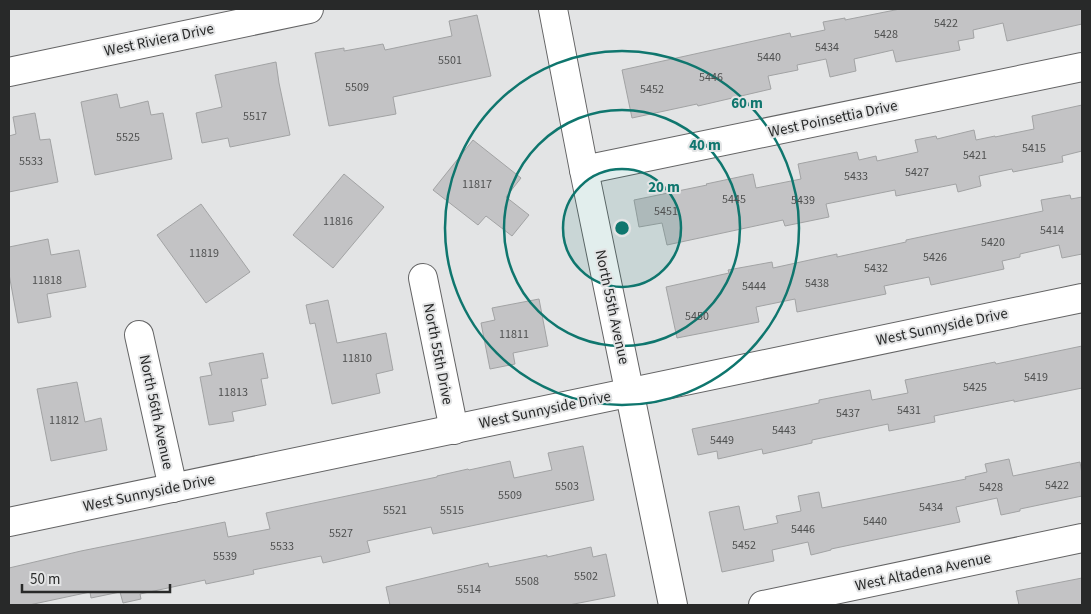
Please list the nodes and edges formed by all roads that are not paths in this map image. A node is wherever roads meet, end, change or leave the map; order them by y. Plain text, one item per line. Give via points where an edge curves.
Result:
1 (309, 9) edge
2 (553, 9) edge
3 (1082, 67) edge
4 (9, 72) edge
5 (584, 170) junction
6 (423, 278) dead end
7 (1082, 298) edge
8 (139, 335) dead end
9 (630, 392) junction
10 (454, 430) junction
11 (173, 488) junction
12 (9, 522) edge
13 (1082, 538) edge
14 (673, 605) edge
15 (763, 605) edge

1 - 4 street, West Riviera Drive
2 - 5 street, North 55th Avenue
3 - 5 street, West Poinsettia Drive
5 - 9 street, North 55th Avenue
6 - 10 street, North 55th Drive
7 - 9 street, West Sunnyside Drive
8 - 11 street, North 56th Avenue
9 - 10 street, West Sunnyside Drive
9 - 14 street, North 55th Avenue
10 - 11 street, West Sunnyside Drive
11 - 12 street, West Sunnyside Drive
13 - 15 street, West Altadena Avenue

